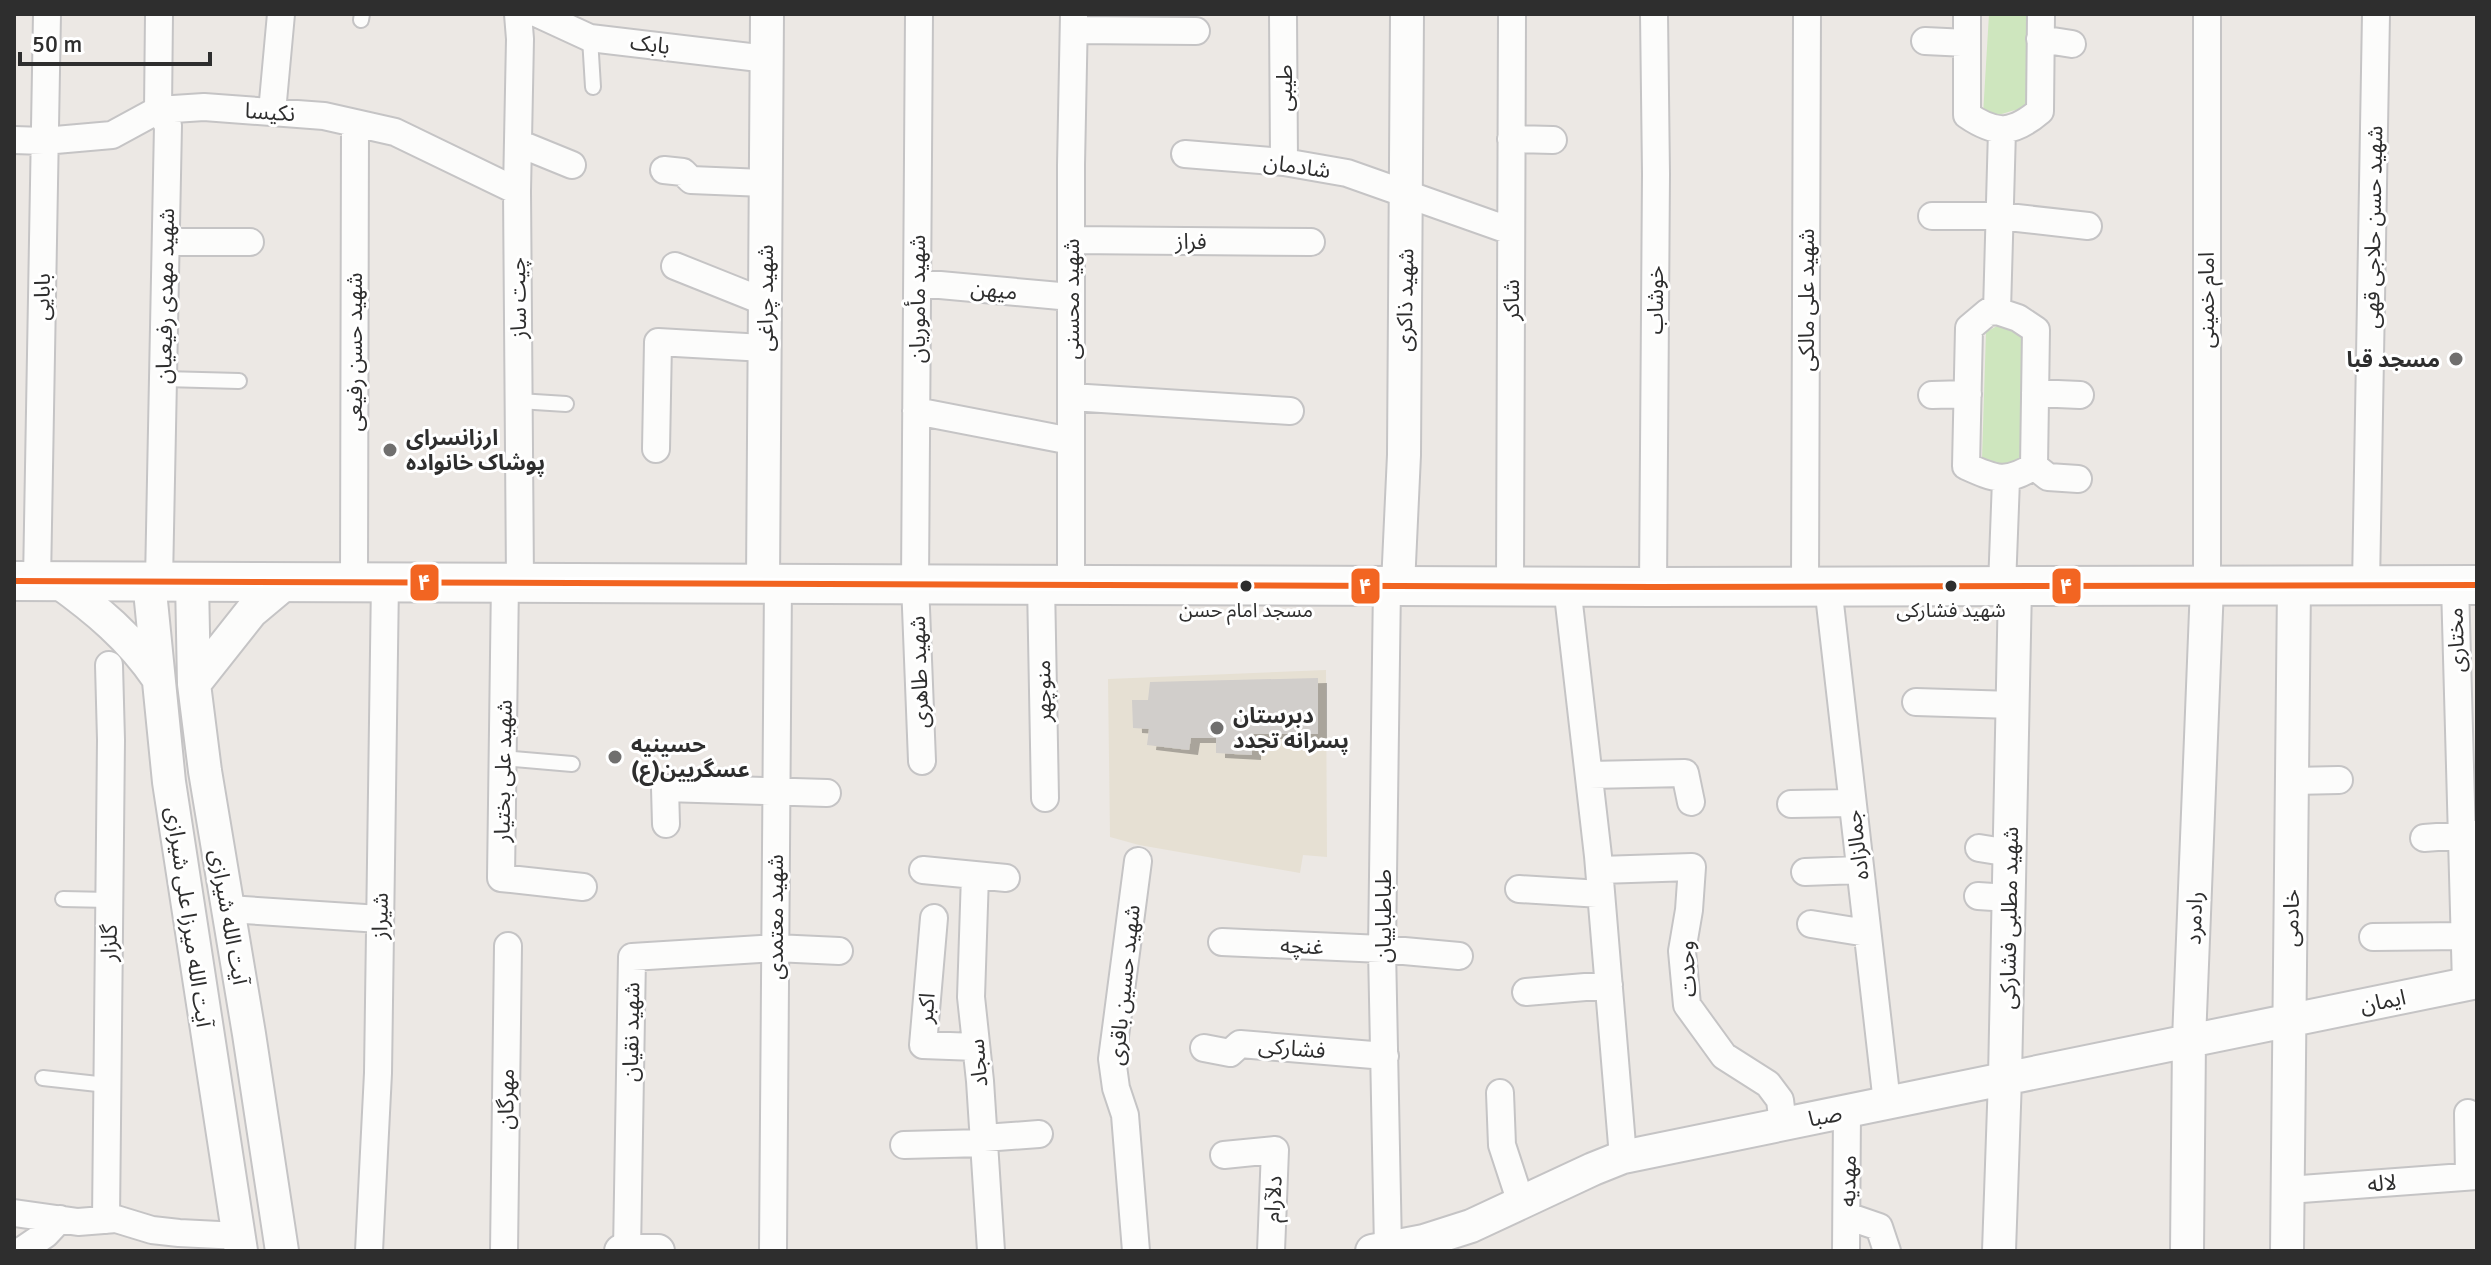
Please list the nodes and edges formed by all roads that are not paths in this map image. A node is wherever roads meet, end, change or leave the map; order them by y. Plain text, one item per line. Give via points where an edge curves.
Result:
1 (47, 14) edge
2 (159, 14) edge
3 (281, 14) edge
4 (518, 14) edge
5 (538, 14) edge
6 (767, 14) edge
7 (919, 14) edge
8 (1283, 14) edge
9 (1407, 14) edge
10 (1512, 14) edge
11 (1654, 14) edge
12 (1807, 14) edge
13 (1967, 14) edge
14 (2207, 14) edge
15 (2376, 14) edge
16 (1074, 22) edge
17 (2040, 27) edge
18 (1196, 31) dead end
19 (590, 38) junction
20 (1925, 41) dead end
21 (1967, 43) junction
22 (2072, 44) dead end
23 (767, 59) junction
24 (593, 87) dead end
25 (158, 110) junction
26 (272, 112) junction
27 (355, 123) junction
28 (2002, 130) junction
29 (1511, 139) junction
30 (14, 140) edge
31 (1553, 140) dead end
32 (44, 141) junction
33 (518, 143) junction
34 (1185, 154) dead end
35 (1284, 162) junction
36 (572, 165) dead end
37 (664, 170) dead end
38 (766, 183) junction
39 (517, 191) junction
40 (1406, 192) junction
41 (1932, 216) dead end
42 (1999, 216) junction
43 (2088, 226) dead end
44 (1511, 231) junction
45 (1071, 240) junction
46 (166, 242) junction
47 (250, 242) dead end
48 (1311, 242) dead end
49 (675, 266) dead end
50 (918, 283) junction
51 (1071, 297) junction
52 (765, 302) junction
53 (1997, 311) junction
54 (765, 348) junction
55 (164, 379) junction
56 (239, 381) dead end
57 (2035, 393) junction
58 (1968, 394) junction
59 (1932, 395) dead end
60 (2080, 395) dead end
61 (1071, 397) junction
62 (519, 401) junction
63 (566, 404) dead end
64 (916, 411) junction
65 (1290, 411) dead end
66 (1071, 441) junction
67 (656, 449) dead end
68 (2034, 466) junction
69 (2078, 479) dead end
70 (2006, 480) junction
71 (36, 581) edge
72 (167, 581) junction
73 (288, 581) junction
74 (369, 581) junction
75 (513, 581) junction
76 (770, 582) junction
77 (915, 583) junction
78 (1056, 584) junction
79 (1393, 585) junction
80 (2294, 585) junction
81 (2366, 585) junction
82 (2466, 585) edge
83 (1510, 586) junction
84 (1567, 586) junction
85 (1817, 586) junction
86 (2009, 586) junction
87 (2207, 586) junction
88 (1653, 587) junction
89 (109, 665) dead end
90 (159, 679) junction
91 (194, 684) junction
92 (1916, 702) dead end
93 (2013, 705) junction
94 (200, 735) junction
95 (165, 737) junction
96 (2468, 751) edge
97 (503, 758) junction
98 (922, 761) dead end
99 (572, 764) dead end
100 (1589, 775) junction
101 (2339, 780) dead end
102 (2293, 781) junction
103 (776, 790) junction
104 (827, 793) dead end
105 (1045, 798) dead end
106 (1691, 802) dead end
107 (1852, 803) junction
108 (1791, 804) dead end
109 (666, 824) dead end
110 (2469, 835) edge
111 (2424, 838) dead end
112 (1138, 861) dead end
113 (923, 870) dead end
114 (1860, 870) junction
115 (1805, 872) dead end
116 (975, 875) junction
117 (1006, 878) dead end
118 (1600, 882) junction
119 (583, 887) dead end
120 (1519, 889) dead end
121 (63, 899) dead end
122 (109, 900) junction
123 (228, 909) junction
124 (934, 918) dead end
125 (380, 919) junction
126 (1811, 924) dead end
127 (1867, 933) junction
128 (2464, 936) junction
129 (2373, 937) dead end
130 (1222, 942) dead end
131 (508, 946) dead end
132 (775, 948) junction
133 (1382, 949) junction
134 (839, 951) dead end
135 (1459, 956) dead end
136 (2472, 983) edge
137 (1609, 985) junction
138 (1526, 992) dead end
139 (2290, 1020) junction
140 (2189, 1040) junction
141 (976, 1047) junction
142 (1204, 1048) dead end
143 (1385, 1056) junction
144 (43, 1078) dead end
145 (2005, 1078) junction
146 (107, 1085) junction
147 (1500, 1093) dead end
148 (1887, 1103) junction
149 (1847, 1111) junction
150 (2468, 1113) dead end
151 (1783, 1125) junction
152 (1039, 1134) dead end
153 (984, 1140) junction
154 (904, 1145) dead end
155 (1224, 1155) dead end
156 (1623, 1157) junction
157 (2473, 1176) edge
158 (2288, 1190) junction
159 (1521, 1203) junction
160 (14, 1213) edge
161 (1847, 1216) junction
162 (60, 1219) junction
163 (106, 1220) junction
164 (240, 1244) edge
165 (1380, 1249) edge
166 (21, 1251) edge
167 (282, 1251) edge
168 (369, 1251) edge
169 (504, 1251) edge
170 (621, 1251) edge
171 (627, 1251) edge
172 (635, 1251) edge
173 (658, 1251) edge
174 (773, 1251) edge
175 (991, 1251) edge
176 (1136, 1251) edge
177 (1271, 1251) edge
178 (1846, 1251) edge
179 (1887, 1251) edge
180 (1999, 1251) edge
181 (2187, 1251) edge
182 (2287, 1251) edge

1 - 32 street, بابایی
2 - 25 street, شهید مهدی رفیعیان
3 - 26 street
4 - 33 street, چیت ساز
5 - 19 street, بابک
6 - 23 street, شهید چراغی
7 - 50 street, شهید مأموریان
8 - 35 street, طیبی
9 - 40 street, شهید ذاکری
10 - 29 street, شاکر
11 - 88 street, خوشاب
12 - 85 street, شهید علی مالکی
13 - 21 street
14 - 87 street, امام خمینی
15 - 81 street, شهید حسن حلاجی قهی
16 - 18 street
16 - 45 street, شهید محسنی
17 - 22 street
17 - 28 street via 2040,111 2027,122
19 - 23 street, بابک
19 - 24 lane
20 - 21 street
21 - 28 street via 1967,115
23 - 38 street, شهید چراغی
25 - 26 street, نکیسا
25 - 32 street, نکیسا via 112,135
25 - 46 street, شهید مهدی رفیعیان via 168,125
26 - 27 street, نکیسا
27 - 39 street, نکیسا via 395,132
27 - 74 street, شهید حسن رفیعی
28 - 42 street
29 - 31 street
29 - 44 street, شاکر
30 - 32 street, نکیسا
32 - 71 street, بابایی
33 - 36 street
33 - 39 street, چیت ساز
34 - 35 street, شادمان
35 - 40 street, شادمان via 1347,173
37 - 38 street via 683,172 691,180
38 - 52 street, شهید چراغی
39 - 62 street, چیت ساز
40 - 44 street, شادمان
40 - 79 street, شهید ذاکری via 1404,455
41 - 42 street
42 - 43 street
42 - 53 street
44 - 83 street, شاکر
45 - 48 street, فراز
45 - 51 street, شهید محسنی
46 - 47 street
46 - 55 street, شهید مهدی رفیعیان
49 - 52 street
50 - 51 street, میهن
50 - 64 street, شهید مأموریان
51 - 61 street, شهید محسنی
52 - 54 street, شهید چراغی
53 - 57 street via 2036,330
53 - 58 street via 1969,328
54 - 67 street via 658,342
54 - 76 street, شهید چراغی
55 - 56 lane
55 - 72 street, شهید مهدی رفیعیان
57 - 60 street
57 - 68 street
58 - 59 street
58 - 70 street via 1966,466
61 - 65 street
61 - 66 street, شهید محسنی
62 - 63 lane
62 - 75 street, چیت ساز
64 - 66 street
64 - 77 street, شهید مأموریان
66 - 78 street, شهید محسنی
68 - 69 street via 2048,477
68 - 70 street
70 - 86 street
71 - 72 main road
71 - 90 street via 94,607
72 - 73 main road
72 - 90 street, آیت الله میرزا علی شیرازی
72 - 91 street, آیت الله شیرازی
73 - 74 main road
73 - 91 street via 251,612
74 - 75 main road
74 - 125 street, شیراز
75 - 76 main road
75 - 97 street, شهید علی بختیار
76 - 77 main road
76 - 103 street, شهید معتمدی
77 - 78 main road
77 - 98 street, شهید طاهری
78 - 79 main road
78 - 105 street, منوچهر
79 - 83 main road
79 - 133 street, طباطباییان
80 - 81 main road
80 - 87 main road
80 - 102 street, خادمی
81 - 82 main road
82 - 96 street, مختاری
83 - 84 main road
84 - 88 main road
84 - 100 street
85 - 86 main road
85 - 88 main road
85 - 107 street, جمالزاده
86 - 87 main road
86 - 93 street, شهید مطلبی فشارکی
87 - 140 street, رادمرد
89 - 122 street, گلزار
90 - 95 street, آیت الله میرزا علی شیرازی
91 - 94 street, آیت الله شیرازی
92 - 93 street
93 - 145 street, شهید مطلبی فشارکی via 1993,897
94 - 95 street
94 - 123 street, آیت الله شیرازی
95 - 164 street, آیت الله میرزا علی شیرازی
96 - 110 street, مختاری
97 - 99 lane
97 - 119 street, شهید علی بختیار via 501,878
100 - 106 street via 1685,773
100 - 118 street
101 - 102 street
102 - 139 street, خادمی
103 - 104 street
103 - 109 street via 665,788
103 - 132 street, شهید معتمدی
107 - 108 street
107 - 114 street, جمالزاده
110 - 111 street
110 - 128 street, مختاری
112 - 176 street, شهید حسین باقری via 1112,1059 1125,1115
113 - 116 street
114 - 115 street
114 - 127 street, جمالزاده
116 - 117 street
116 - 141 street, سجاد via 971,997
118 - 120 street
118 - 137 street
118 - 151 street, وحدت via 1692,867 1682,951 1687,1005 1724,1056 1768,1084 1780,1100
121 - 122 lane
122 - 146 street, گلزار
123 - 125 street
123 - 167 street, آیت الله شیرازی
124 - 141 street, اکبر via 923,1045
125 - 168 street, شیراز
126 - 127 street
127 - 148 street, جمالزاده
128 - 129 street
128 - 136 street, مختاری
130 - 133 street, غنچه
131 - 169 street, مهرگان
132 - 134 street
132 - 171 street, شهید نقیان via 632,957
132 - 174 street, شهید معتمدی
133 - 135 street, غنچه
133 - 143 street, طباطباییان
136 - 139 street, ایمان
137 - 138 street
137 - 156 street
139 - 140 street, صبا
139 - 158 street, خادمی
140 - 145 street, صبا
140 - 181 street, رادمرد
141 - 153 street, سجاد
142 - 143 street, فشارکی via 1230,1053 1240,1044
143 - 165 street, طباطباییان
144 - 146 lane
145 - 148 street, صبا
145 - 180 street, شهید مطلبی فشارکی
146 - 163 street, گلزار
147 - 159 street via 1502,1145
148 - 149 street, صبا
149 - 151 street, صبا
149 - 161 street, مهدیه
150 - 157 street
151 - 156 street, صبا
152 - 153 street
153 - 154 street
153 - 175 street, سجاد
155 - 177 street, دلآرام via 1275,1150
156 - 159 street, صبا
157 - 158 street, لاله
158 - 182 street, خادمی
159 - 165 street, صبا via 1471,1226
160 - 162 street
161 - 178 street, مهدیه
161 - 179 street via 1879,1227
162 - 163 street
162 - 166 street
163 - 164 street
170 - 171 street
171 - 172 street
172 - 173 street

